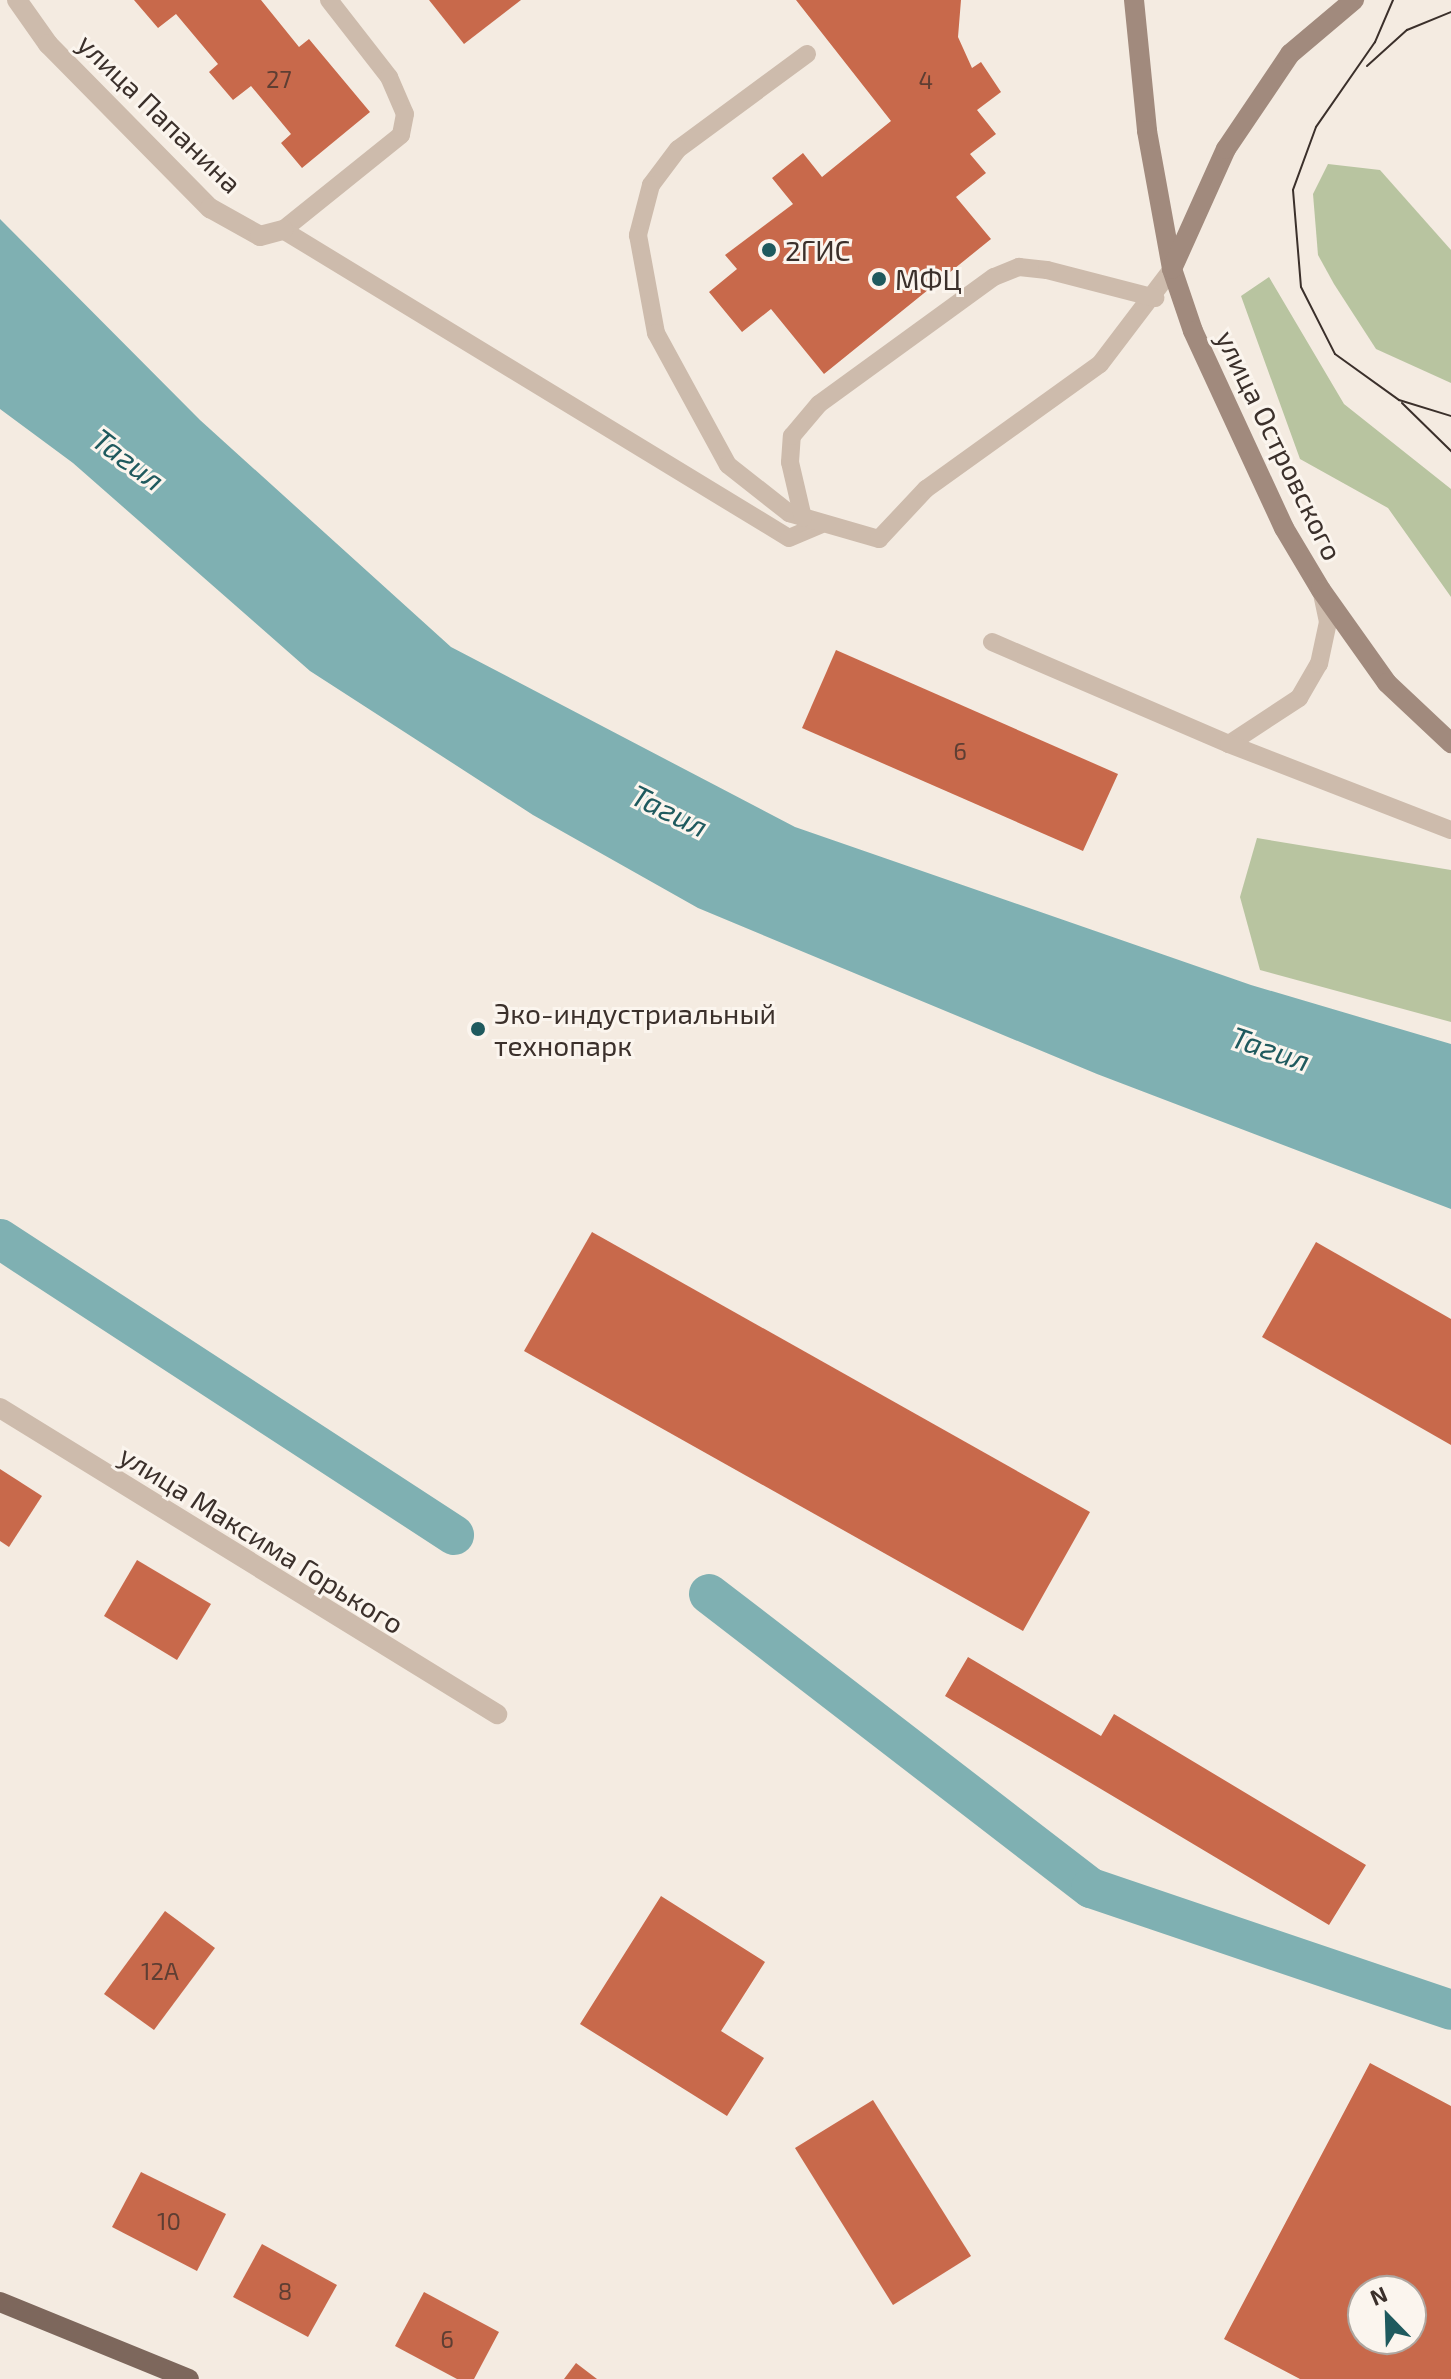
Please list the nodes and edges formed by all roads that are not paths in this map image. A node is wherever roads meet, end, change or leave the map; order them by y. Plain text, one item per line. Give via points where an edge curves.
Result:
1 (17, 0) edge
2 (329, 0) edge
3 (1134, 0) edge
4 (1354, 0) edge
5 (807, 54) dead end
6 (283, 230) junction
7 (1172, 269) junction
8 (1155, 298) junction
9 (811, 522) junction
10 (1321, 590) junction
11 (992, 642) dead end
12 (1451, 743) edge
13 (1229, 744) junction
14 (1451, 830) edge
15 (0, 1408) edge
16 (497, 1714) dead end
17 (0, 2302) edge
18 (189, 2379) edge

1 - 6 street, улица Папанина via 48,44 210,208 260,236
2 - 6 lane via 389,77 405,114 401,135
3 - 7 main road, улица Островского
4 - 7 main road via 1290,54 1234,137
5 - 9 lane via 678,149 651,185 638,235 656,333 728,465
6 - 9 lane via 789,538
7 - 8 lane
7 - 10 main road, улица Островского via 1227,408
8 - 9 lane via 1100,364 926,489 879,539
8 - 9 lane via 1047,270 1019,267 994,277 819,404 792,436 790,462
10 - 12 main road, улица Островского via 1387,683
10 - 13 lane via 1328,622 1319,664 1299,698
11 - 13 lane
13 - 14 lane
15 - 16 street, улица Максима Горького
17 - 18 main road

